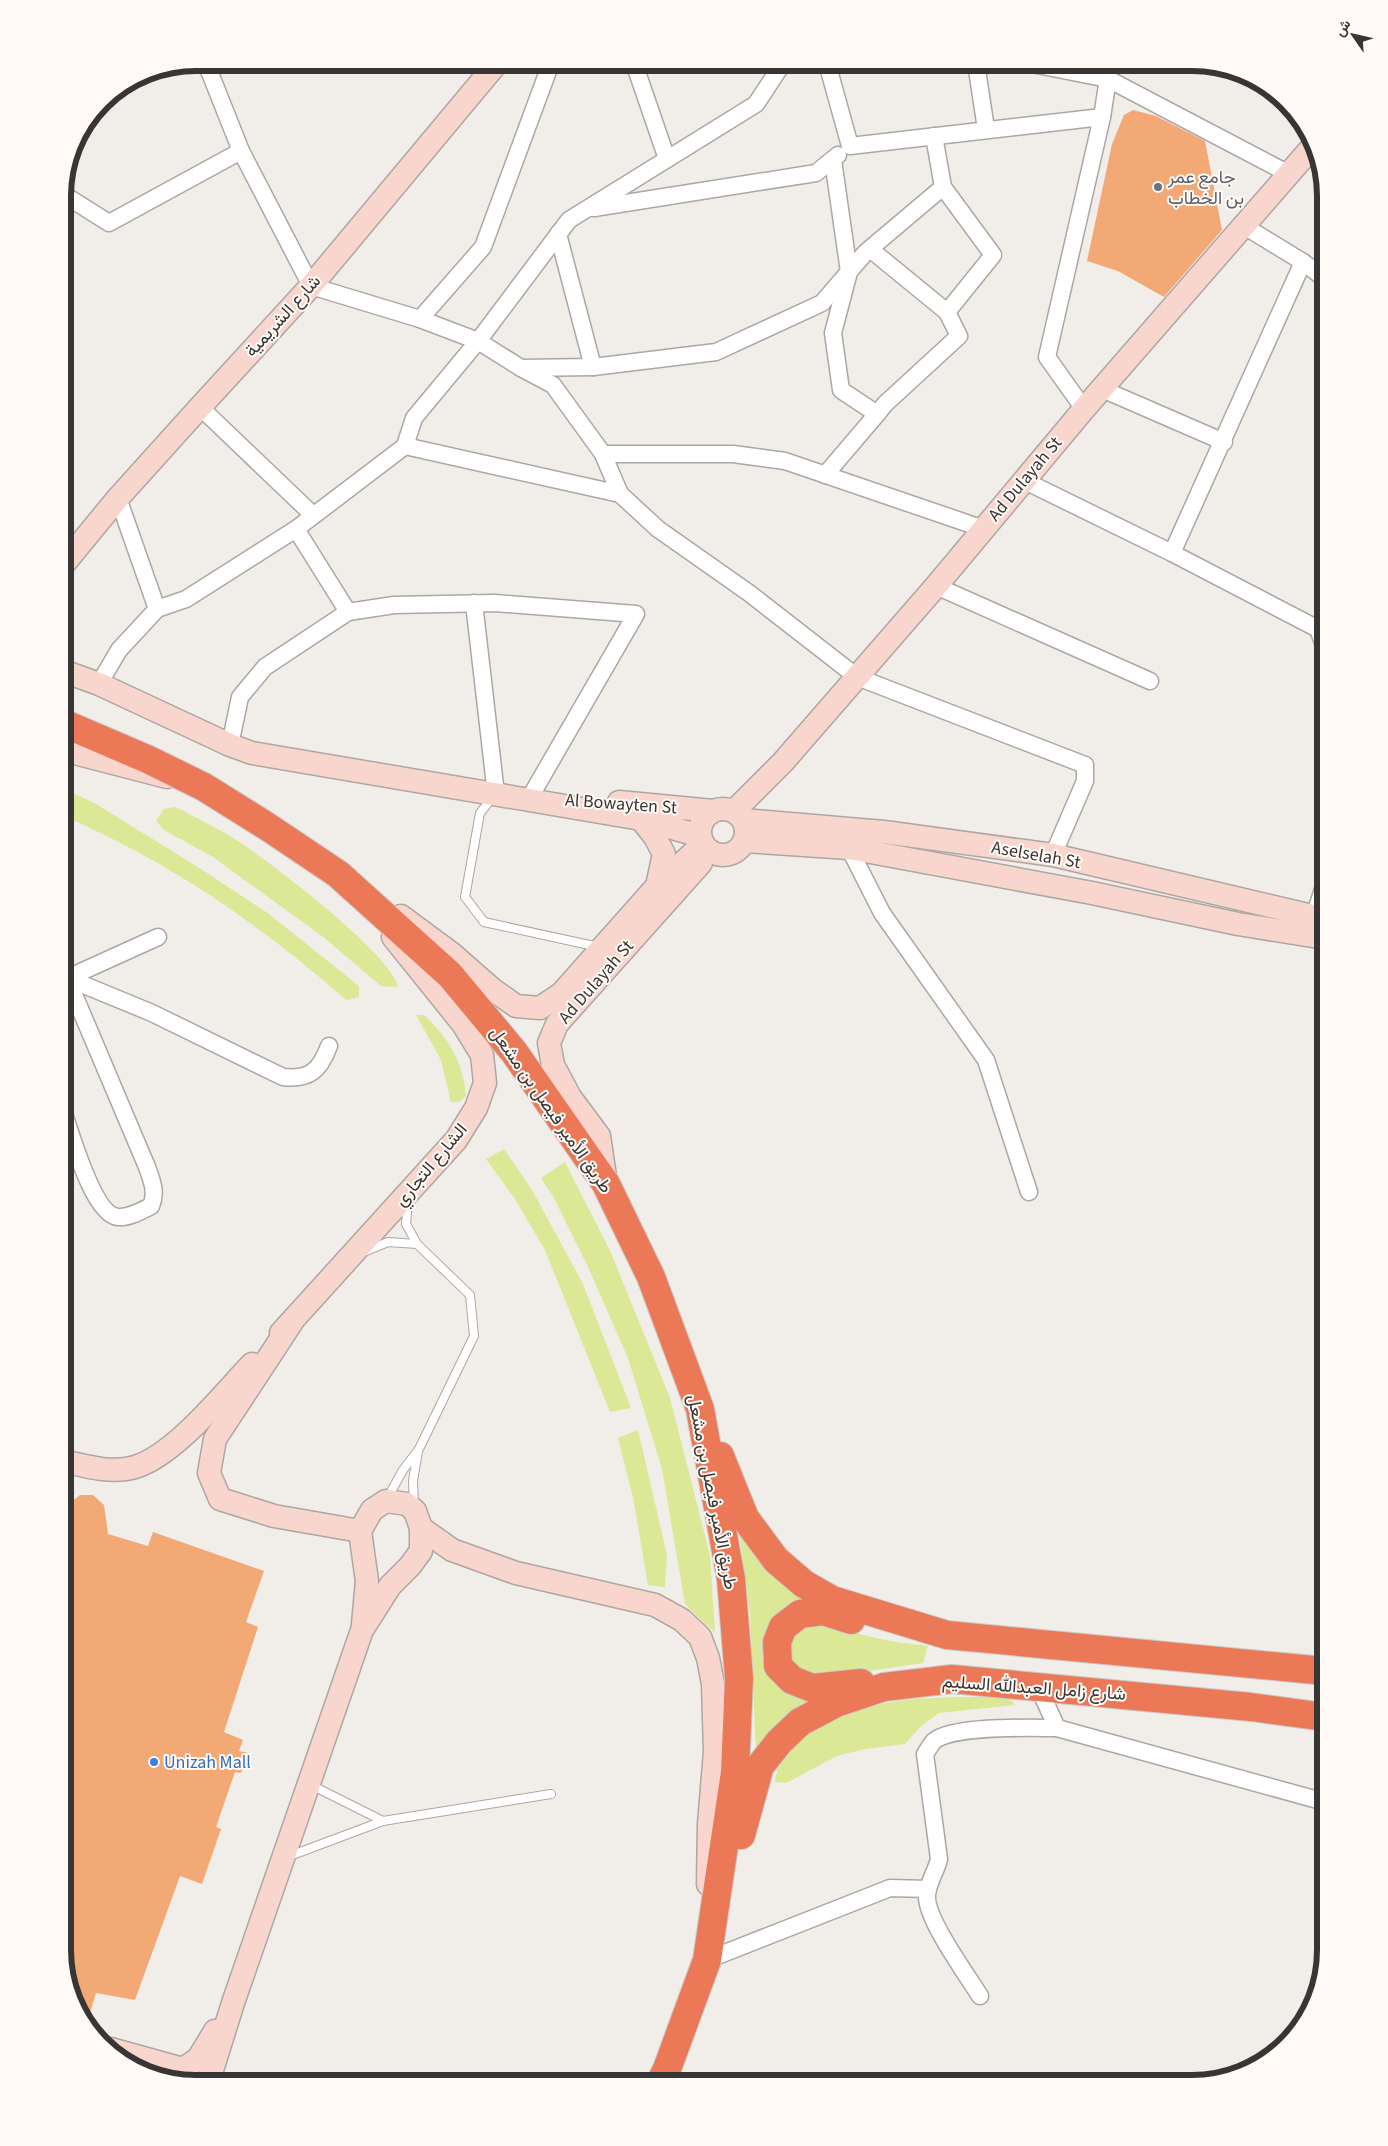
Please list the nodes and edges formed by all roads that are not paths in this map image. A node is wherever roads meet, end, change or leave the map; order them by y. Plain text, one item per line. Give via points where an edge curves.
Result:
1 (210, 71) edge
2 (490, 71) edge
3 (548, 71) edge
4 (637, 71) edge
5 (777, 72) edge
6 (829, 72) edge
7 (977, 72) edge
8 (1072, 72) edge
9 (1108, 72) edge
10 (1108, 79) junction
11 (1102, 117) junction
12 (986, 129) junction
13 (934, 136) junction
14 (850, 146) junction
15 (241, 151) junction
16 (1308, 152) edge
17 (667, 159) junction
18 (833, 160) junction
19 (1289, 174) junction
20 (943, 187) junction
21 (72, 200) edge
22 (585, 210) junction
23 (1244, 226) junction
24 (558, 234) junction
25 (870, 249) junction
26 (1303, 262) junction
27 (849, 272) junction
28 (1317, 272) edge
29 (312, 286) junction
30 (946, 312) junction
31 (420, 319) junction
32 (478, 342) junction
33 (593, 367) junction
34 (521, 368) junction
35 (1102, 388) junction
36 (200, 407) junction
37 (1084, 409) junction
38 (877, 414) junction
39 (1224, 442) junction
40 (405, 446) junction
41 (602, 454) junction
42 (825, 475) junction
43 (1025, 481) junction
44 (620, 494) junction
45 (118, 498) junction
46 (313, 515) junction
47 (296, 529) junction
48 (984, 529) junction
49 (72, 554) edge
50 (1172, 554) junction
51 (936, 586) junction
52 (474, 603) junction
53 (157, 609) junction
54 (348, 612) junction
55 (1317, 626) edge
56 (72, 674) edge
57 (857, 677) junction
58 (1150, 681) dead end
59 (99, 684) junction
60 (72, 727) edge
61 (230, 745) junction
62 (72, 752) edge
63 (204, 787) junction
64 (496, 794) junction
65 (528, 799) junction
66 (641, 819) junction
67 (733, 821) junction
68 (704, 844) junction
69 (849, 848) junction
70 (1053, 855) junction
71 (338, 874) junction
72 (650, 894) junction
73 (1317, 917) edge
74 (1317, 937) edge
75 (158, 938) dead end
76 (72, 976) edge
77 (72, 982) edge
78 (72, 994) edge
79 (329, 1046) dead end
80 (71, 1135) edge
81 (606, 1184) junction
82 (409, 1192) junction
83 (1029, 1192) dead end
84 (417, 1244) junction
85 (352, 1256) junction
86 (292, 1322) junction
87 (700, 1409) junction
88 (419, 1449) junction
89 (71, 1463) edge
90 (386, 1501) junction
91 (418, 1520) junction
92 (360, 1531) junction
93 (362, 1630) junction
94 (948, 1635) junction
95 (1317, 1670) edge
96 (952, 1679) junction
97 (1038, 1686) junction
98 (1317, 1717) edge
99 (1057, 1728) junction
100 (309, 1784) junction
101 (551, 1794) dead end
102 (1317, 1800) edge
103 (383, 1821) junction
104 (283, 1858) junction
105 (928, 1889) junction
106 (707, 1960) junction
107 (980, 1996) dead end
108 (233, 2003) junction
109 (132, 2057) edge
110 (172, 2072) edge
111 (175, 2073) edge
112 (180, 2073) edge
113 (199, 2074) edge
114 (211, 2074) edge
115 (664, 2074) edge

1 - 15 street
2 - 29 street, شارع الشريمية
3 - 31 street via 483,248
4 - 17 street
5 - 17 street via 756,104
6 - 14 street
7 - 12 street
8 - 10 street
9 - 10 street
10 - 11 street
10 - 19 street
11 - 12 street
11 - 37 street via 1047,357
12 - 13 street
13 - 14 street
13 - 20 street
14 - 18 street
15 - 21 street via 109,223
15 - 29 street
16 - 19 street, Ad Dulayah St
17 - 22 street
18 - 22 street via 816,173
18 - 27 street
19 - 23 street, Ad Dulayah St
20 - 25 street
20 - 30 street via 993,255
22 - 24 street via 569,220
23 - 26 street
23 - 35 street, Ad Dulayah St
24 - 32 street
24 - 33 street
25 - 27 street
25 - 30 street
26 - 28 street
26 - 39 street
27 - 33 street via 822,303 716,352
27 - 38 street via 833,333 841,390
29 - 31 street
29 - 36 street, شارع الشريمية
30 - 38 street via 959,336
31 - 32 street
32 - 34 street
32 - 40 street via 414,418
33 - 34 street
34 - 41 street via 553,385
35 - 37 street, Ad Dulayah St
35 - 39 street
36 - 45 street, شارع الشريمية
36 - 46 street
37 - 43 street, Ad Dulayah St
38 - 42 street
39 - 50 street
40 - 44 street
40 - 46 street
41 - 42 street via 732,454 785,460
41 - 44 street
42 - 48 street
43 - 48 street, Ad Dulayah St
43 - 50 street
44 - 57 street via 658,529 749,593
45 - 49 street, شارع الشريمية
45 - 53 street
46 - 47 street
47 - 53 street via 186,599
47 - 54 street
48 - 51 street, Ad Dulayah St
50 - 55 street
51 - 57 street, Ad Dulayah St
51 - 58 street
52 - 54 street via 394,606
52 - 64 street
52 - 65 street via 636,614
53 - 59 street via 119,650
54 - 61 street via 265,667 240,697
56 - 59 street
57 - 67 street, Ad Dulayah St
57 - 70 street via 1085,766 1085,781
59 - 61 street
60 - 63 highway, طريق الأمير فيصل بن مشعل
61 - 64 street via 252,753
62 - 63 street
63 - 71 highway, طريق الأمير فيصل بن مشعل
64 - 65 street
64 - 72 lane via 480,814 465,896 484,922 594,946 630,908
65 - 66 street
65 - 67 street, Al Bowayten St via 596,800
66 - 68 street
66 - 72 street via 664,854
67 - 68 street via 702,821
67 - 68 street via 737,850 722,855
67 - 69 street, Aselselah St
67 - 70 street, Aselselah St via 884,832
68 - 72 street
68 - 81 street, Ad Dulayah St via 557,1024 550,1043 553,1065 570,1097 599,1136
69 - 74 street, Aselselah St
69 - 83 street via 882,913 986,1060
70 - 73 street, Aselselah St
71 - 72 street via 451,953 516,1006 540,1008 561,994
71 - 81 highway, طريق الأمير فيصل بن مشعل via 450,975 514,1052
71 - 82 street, الشارع التجاري via 411,957 463,1024 482,1055 485,1083 476,1108 456,1140
75 - 76 street
77 - 79 street via 152,1013 282,1077 294,1079 317,1070
78 - 80 street via 147,1167 154,1186 155,1197 151,1206 128,1216 116,1217 106,1212 87,1179
81 - 87 highway, طريق الأمير فيصل بن مشعل via 651,1277
82 - 84 lane via 406,1224
82 - 85 street, الشارع التجاري
84 - 85 lane via 388,1242
84 - 88 lane via 470,1295 474,1336
85 - 86 street, الشارع التجاري
86 - 89 street via 172,1447 134,1467 98,1470
86 - 92 street via 215,1439 209,1473 220,1498 274,1516
87 - 94 highway via 745,1518 776,1560 804,1584 832,1600
87 - 106 highway, طريق الأمير فيصل بن مشعل via 731,1579 739,1678 735,1772
88 - 90 lane
88 - 91 lane via 413,1481
90 - 91 street via 407,1504
90 - 92 street via 372,1510
91 - 93 street via 421,1551 390,1586
91 - 106 street via 452,1550 516,1573 655,1605 682,1620 700,1637 713,1684 715,1752 709,1824
92 - 93 street via 368,1581
93 - 100 street
94 - 95 highway
94 - 96 highway via 887,1631 823,1611 800,1614 783,1627 776,1642 778,1666 792,1680 812,1688 908,1677
96 - 97 highway, شارع زامل العبدالله السليم
96 - 106 highway, شارع زامل العبدالله السليم via 884,1687 836,1703 800,1722 779,1742 760,1766
97 - 98 highway, شارع زامل العبدالله السليم
97 - 99 street
99 - 102 street
99 - 105 street via 957,1732 934,1741 925,1754 939,1859
100 - 103 lane
100 - 104 street
101 - 103 lane
103 - 104 lane
104 - 108 street
105 - 106 street via 890,1888
105 - 107 street via 932,1919
106 - 115 highway, طريق الأمير فيصل بن مشعل
108 - 111 street via 198,2059
108 - 114 street
109 - 110 street
112 - 113 street

